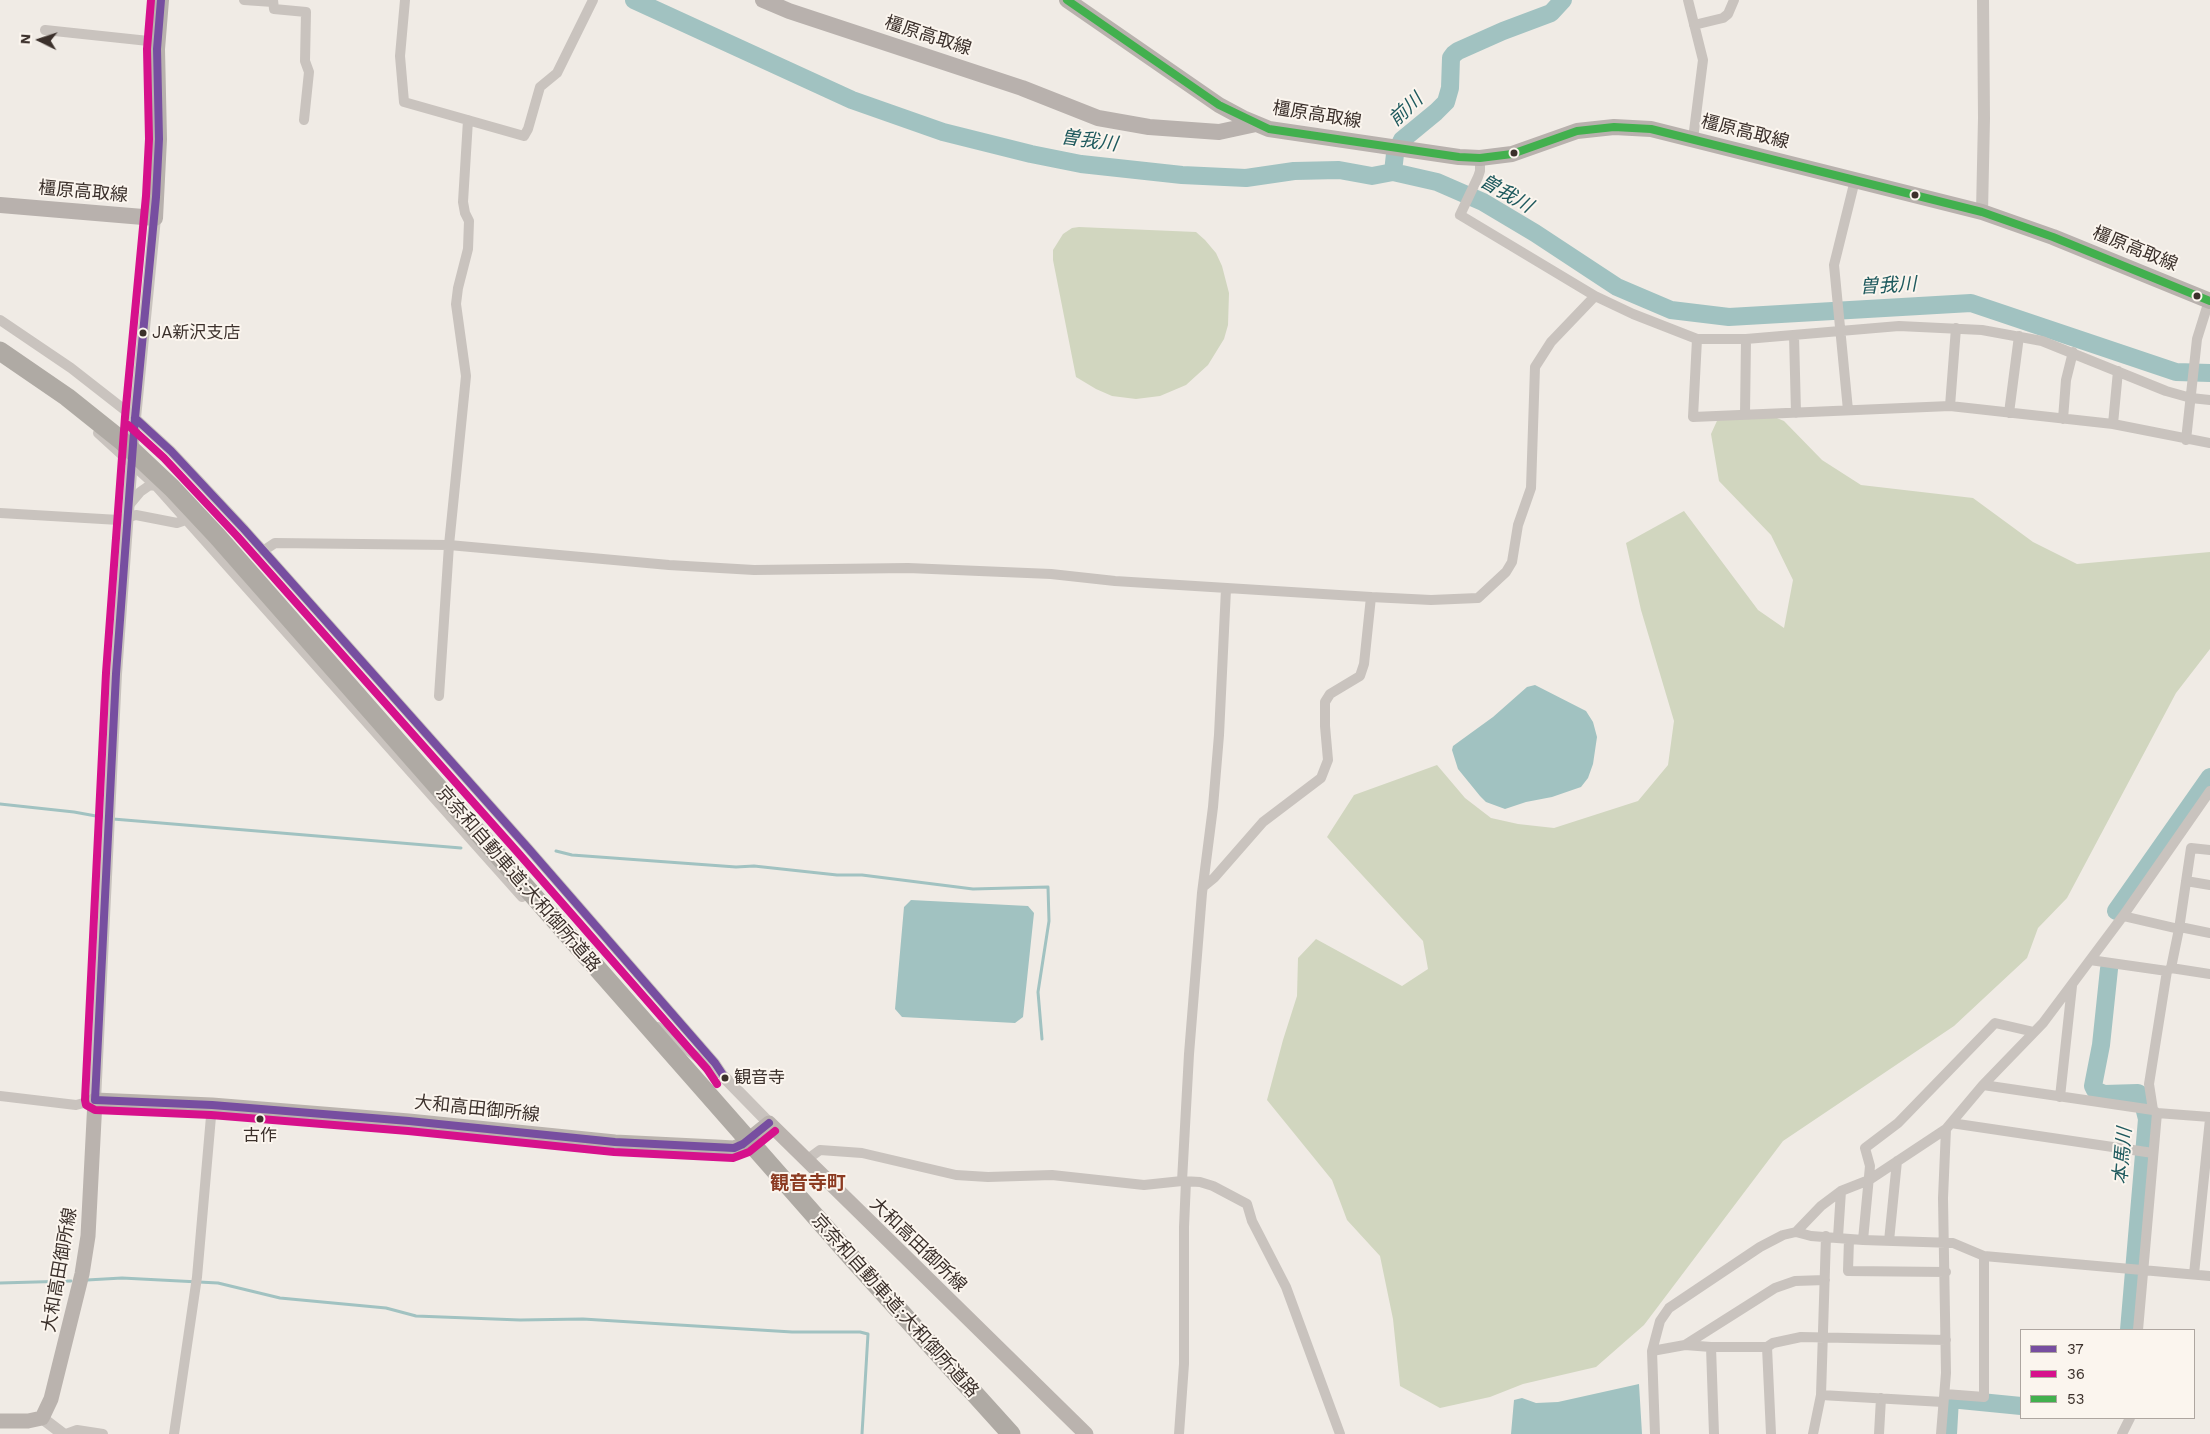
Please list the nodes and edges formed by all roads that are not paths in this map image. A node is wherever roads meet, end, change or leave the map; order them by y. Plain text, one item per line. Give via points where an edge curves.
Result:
1 (161, 0) edge
2 (244, 0) edge
3 (405, 0) edge
4 (593, 0) edge
5 (763, 0) edge
6 (1067, 0) edge
7 (1688, 0) edge
8 (1734, 0) edge
9 (1983, 0) edge
10 (273, 1) edge
11 (790, 5) edge
12 (1694, 25) junction
13 (45, 30) dead end
14 (158, 42) junction
15 (304, 120) dead end
16 (468, 120) junction
17 (1256, 124) junction
18 (1693, 139) junction
19 (1480, 158) junction
20 (1855, 180) junction
21 (0, 205) edge
22 (1982, 212) junction
23 (154, 218) junction
24 (1595, 296) junction
25 (2210, 301) edge
26 (2210, 305) edge
27 (0, 320) edge
28 (1956, 328) junction
29 (1840, 329) junction
30 (1794, 335) junction
31 (2019, 336) junction
32 (1697, 339) junction
33 (1746, 339) junction
34 (0, 350) edge
35 (2073, 352) junction
36 (0, 360) edge
37 (2118, 371) junction
38 (2192, 398) junction
39 (2210, 400) edge
40 (1950, 406) junction
41 (1848, 410) junction
42 (2009, 412) junction
43 (1796, 413) junction
44 (1745, 414) junction
45 (136, 418) junction
46 (2062, 419) junction
47 (2113, 424) junction
48 (2186, 440) junction
49 (2210, 443) edge
50 (133, 464) junction
51 (156, 486) junction
52 (130, 504) junction
53 (0, 513) edge
54 (128, 518) junction
55 (186, 520) junction
56 (449, 545) junction
57 (263, 551) junction
58 (1226, 588) junction
59 (1371, 597) junction
60 (439, 696) dead end
61 (2210, 791) edge
62 (2175, 841) junction
63 (2191, 848) junction
64 (2210, 850) edge
65 (2186, 881) junction
66 (2210, 885) edge
67 (1203, 887) junction
68 (2122, 916) junction
69 (2180, 928) junction
70 (2210, 933) edge
71 (2090, 960) junction
72 (2169, 969) junction
73 (2210, 974) edge
74 (2072, 985) junction
75 (2034, 1032) junction
76 (725, 1078) junction
77 (1983, 1084) junction
78 (0, 1096) edge
79 (2060, 1097) junction
80 (95, 1100) junction
81 (212, 1105) junction
82 (2149, 1110) junction
83 (2210, 1118) edge
84 (769, 1123) junction
85 (1948, 1126) junction
86 (2146, 1152) junction
87 (805, 1161) junction
88 (1897, 1162) junction
89 (1869, 1180) junction
90 (1184, 1181) junction
91 (1841, 1191) junction
92 (1796, 1232) junction
93 (1826, 1236) junction
94 (1838, 1237) junction
95 (1850, 1239) junction
96 (1863, 1240) junction
97 (1889, 1241) junction
98 (1946, 1243) junction
99 (1984, 1256) junction
100 (2136, 1270) junction
101 (1946, 1272) junction
102 (2194, 1274) junction
103 (2210, 1276) edge
104 (1825, 1280) junction
105 (2138, 1329) edge
106 (1823, 1337) junction
107 (1946, 1340) junction
108 (1685, 1345) junction
109 (1767, 1347) junction
110 (1711, 1348) junction
111 (1652, 1351) junction
112 (1821, 1395) junction
113 (1881, 1398) junction
114 (1944, 1398) junction
115 (42, 1418) junction
116 (2130, 1419) edge
117 (0, 1421) edge
118 (64, 1434) edge
119 (103, 1434) edge
120 (174, 1434) edge
121 (1011, 1434) edge
122 (1086, 1434) edge
123 (1180, 1434) edge
124 (1340, 1434) edge
125 (1655, 1434) edge
126 (1714, 1434) edge
127 (1771, 1434) edge
128 (1813, 1434) edge
129 (1879, 1434) edge
130 (1941, 1434) edge
131 (2122, 1434) edge

1 - 14 main road
2 - 10 street
3 - 16 street via 400,56 404,102
4 - 16 street via 557,73 540,87 524,136
5 - 11 main road, 橿原高取線
6 - 17 main road, 橿原高取線 via 1219,104
7 - 12 street
8 - 12 street via 1723,18
9 - 22 street
10 - 15 street via 274,9 306,12 305,61 309,72
11 - 17 main road, 橿原高取線 via 1098,118 1149,127 1219,132
12 - 18 street via 1704,60
13 - 14 street
14 - 23 main road
16 - 56 street via 464,202 469,221 468,249 456,304 466,376
17 - 19 main road, 橿原高取線 via 1286,132
18 - 19 main road, 橿原高取線 via 1651,130 1614,127 1578,131 1512,154
18 - 20 main road, 橿原高取線
19 - 24 street via 1478,178 1460,215
20 - 22 main road, 橿原高取線
20 - 29 street via 1834,265
21 - 23 main road, 橿原高取線
22 - 25 main road, 橿原高取線
23 - 45 street
24 - 32 street
24 - 59 street via 1551,342 1535,366 1531,488 1518,525 1512,562 1506,572 1478,598
26 - 38 street via 2198,339
27 - 45 street via 71,368
28 - 29 street
28 - 31 street
28 - 40 street
29 - 30 street
29 - 41 street
30 - 33 street
30 - 43 street
31 - 35 street
31 - 42 street
32 - 33 street
32 - 44 street via 1693,417
33 - 44 street
34 - 121 highway, 京奈和自動車道;大和御所道路, bridge via 68,397 122,441 217,536 852,1258
35 - 37 street
35 - 46 street
36 - 50 street via 79,417
37 - 38 street
37 - 47 street
38 - 39 street
38 - 48 street
40 - 41 street
40 - 42 street
41 - 43 street
42 - 46 street
43 - 44 street
45 - 50 street
45 - 57 street via 171,451
46 - 47 street
47 - 48 street
48 - 49 street
50 - 51 street
50 - 52 street
51 - 52 street via 150,485
51 - 55 street
52 - 54 street
53 - 54 street
54 - 55 street via 136,515 177,523
54 - 80 street via 116,674
55 - 76 street via 584,966 688,1052
56 - 57 street via 275,543
56 - 58 street via 754,570 908,568
56 - 60 street
57 - 76 street via 528,848
58 - 59 street
58 - 67 street via 1219,735
59 - 67 street via 1360,676 1330,694 1325,702 1328,760 1321,778 1263,822
61 - 62 street
62 - 63 street
62 - 68 street
63 - 64 street
63 - 65 street
65 - 66 street
65 - 69 street
67 - 90 street via 1189,1054
68 - 69 street
68 - 71 street
69 - 70 street
69 - 72 street
71 - 72 street
71 - 74 street
72 - 73 street
72 - 82 street via 2148,1084
74 - 75 street
74 - 79 street
75 - 77 street
75 - 89 street via 1995,1024 1898,1123 1865,1148 1870,1166
76 - 84 street
77 - 79 street
77 - 85 street
78 - 80 street via 76,1106
79 - 82 street
80 - 81 main road, 大和高田御所線
80 - 115 main road, 大和高田御所線 via 88,1236 82,1274
81 - 84 main road, 大和高田御所線 via 615,1142 734,1148
81 - 120 street via 197,1281
82 - 83 street
82 - 86 street
83 - 102 street
84 - 87 main road, 大和高田御所線
85 - 86 street
85 - 88 street
85 - 98 street via 1943,1198
86 - 100 street
87 - 90 street via 820,1150 862,1152 956,1175 1052,1175 1144,1185
87 - 122 main road, 大和高田御所線
88 - 89 street
88 - 97 street
89 - 91 street
89 - 96 street
90 - 123 street via 1184,1364
90 - 124 street via 1213,1186 1247,1204 1286,1287
91 - 92 street
91 - 94 street
92 - 93 street
92 - 111 street via 1760,1247 1669,1308 1660,1321
93 - 94 street
93 - 104 street
94 - 95 street
95 - 96 street
95 - 101 street via 1848,1271
96 - 97 street
97 - 98 street
98 - 99 street via 1963,1246
98 - 101 street
99 - 100 street
99 - 114 street via 1984,1397
100 - 102 street
100 - 105 street
101 - 107 street
102 - 103 street
104 - 106 street
104 - 108 street via 1795,1281 1775,1288
106 - 107 street
106 - 109 street via 1801,1337
106 - 112 street
107 - 114 street
108 - 110 street
108 - 111 street
109 - 110 street
109 - 127 street
110 - 126 street
111 - 125 street
112 - 113 street
112 - 128 street
113 - 114 street
113 - 129 street
114 - 130 street
115 - 117 main road
115 - 118 street
116 - 131 street
118 - 119 street via 77,1430

